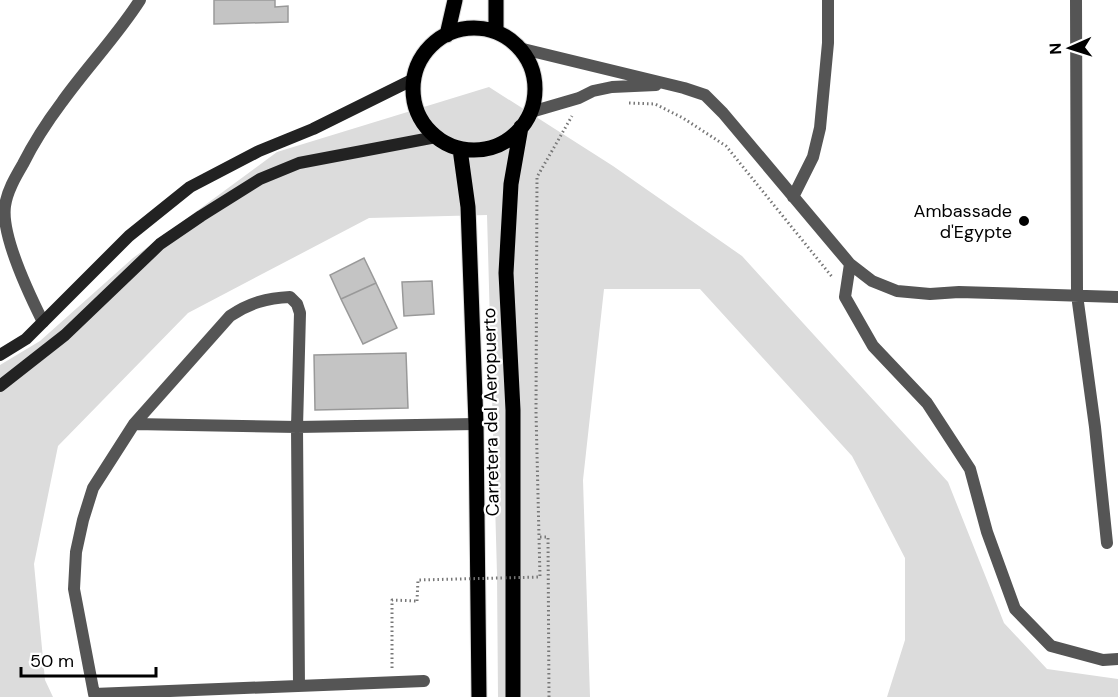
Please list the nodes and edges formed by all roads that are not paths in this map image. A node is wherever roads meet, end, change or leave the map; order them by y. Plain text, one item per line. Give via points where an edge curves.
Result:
1 (140, 0) edge
2 (456, 0) edge
3 (496, 0) edge
4 (828, 0) edge
5 (1076, 0) edge
6 (496, 32) junction
7 (447, 35) junction
8 (519, 48) junction
9 (414, 79) junction
10 (663, 84) junction
11 (531, 112) junction
12 (522, 128) junction
13 (436, 137) junction
14 (460, 149) junction
15 (792, 197) junction
16 (850, 264) junction
17 (1077, 294) junction
18 (1118, 297) edge
19 (43, 322) junction
20 (0, 356) edge
21 (0, 386) edge
22 (134, 424) junction
23 (476, 424) junction
24 (297, 427) junction
25 (1107, 543) dead end
26 (1118, 659) edge
27 (424, 681) dead end
28 (299, 686) junction
29 (94, 695) edge
30 (480, 697) edge
31 (513, 697) edge

1 - 19 street via 36,139 14,179 5,206 7,232 26,288
2 - 7 main road
3 - 6 main road
4 - 15 street via 820,128 813,157
5 - 17 street
6 - 7 main road via 471,28
6 - 8 main road
7 - 9 main road via 426,53
8 - 10 street
8 - 11 main road via 534,78
9 - 13 main road via 418,111
9 - 19 main road via 190,187 129,236
10 - 11 street via 593,91
10 - 15 street via 705,95
11 - 12 main road
12 - 14 main road via 494,147
12 - 31 main road, Carretera del Aeropuerto via 511,184 507,263 513,410
13 - 14 main road
13 - 21 main road via 299,163 260,179 160,244 65,335
14 - 23 main road, Carretera del Aeropuerto via 468,207
15 - 16 street
16 - 17 street via 872,281 897,291
16 - 26 street via 845,297 873,346 927,404 970,469 987,532 1015,609 1051,646 1104,660
17 - 18 street
17 - 25 street
19 - 20 main road
22 - 24 street
22 - 24 street via 230,316 269,298 290,297 300,313
22 - 29 street via 93,488 76,552 74,589
23 - 24 street
23 - 30 main road, Carretera del Aeropuerto
24 - 28 street
27 - 28 street
28 - 29 street

